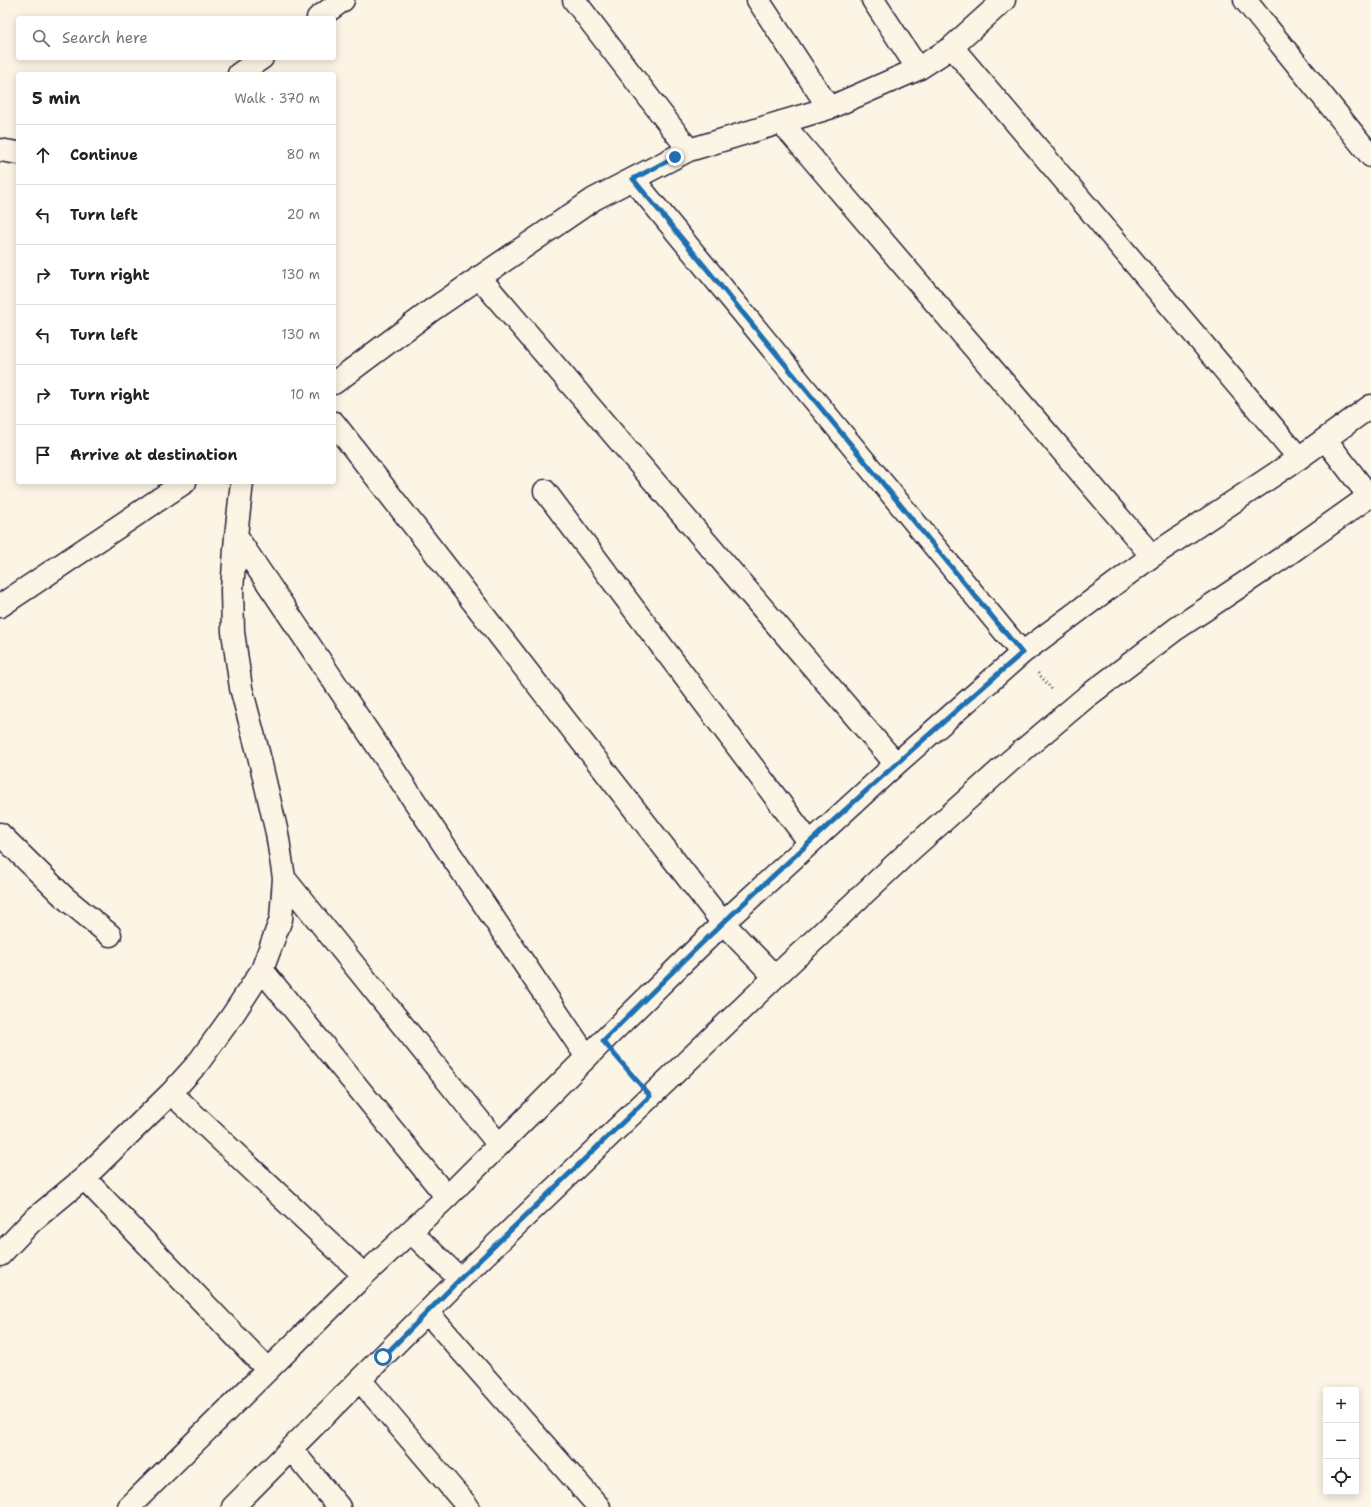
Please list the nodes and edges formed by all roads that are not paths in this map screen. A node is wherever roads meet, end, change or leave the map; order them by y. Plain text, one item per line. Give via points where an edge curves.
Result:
1 (343, 0) edge
2 (574, 0) edge
3 (758, 0) edge
4 (873, 0) edge
5 (1004, 0) edge
6 (1245, 0) edge
7 (321, 16) edge
8 (952, 47) junction
9 (259, 60) edge
10 (918, 70) junction
11 (242, 72) edge
12 (829, 108) junction
13 (781, 122) junction
14 (689, 150) junction
15 (1371, 156) edge
16 (633, 179) junction
17 (479, 277) junction
18 (336, 381) edge
19 (1371, 406) edge
20 (336, 426) edge
21 (1325, 439) junction
22 (1299, 458) junction
23 (182, 484) edge
24 (242, 484) edge
25 (546, 491) dead end
26 (1370, 496) edge
27 (236, 536) junction
28 (1152, 556) junction
29 (0, 606) edge
30 (1022, 653) junction
31 (896, 764) junction
32 (0, 834) edge
33 (810, 843) junction
34 (284, 878) junction
35 (723, 923) junction
36 (110, 935) dead end
37 (262, 970) junction
38 (774, 977) junction
39 (587, 1057) junction
40 (171, 1093) junction
41 (499, 1145) junction
42 (84, 1178) junction
43 (447, 1197) junction
44 (411, 1232) junction
45 (0, 1254) edge
46 (364, 1275) junction
47 (460, 1279) junction
48 (428, 1313) junction
49 (268, 1370) junction
50 (360, 1380) junction
51 (291, 1449) junction
52 (245, 1502) edge
53 (129, 1507) edge
54 (340, 1507) edge
55 (468, 1507) edge
56 (599, 1507) edge

1 - 7 street
2 - 14 street
3 - 12 street
4 - 10 street
5 - 8 street
6 - 15 street
8 - 10 street
8 - 22 street
9 - 11 street
10 - 12 street
12 - 13 street
13 - 14 street
13 - 28 street
14 - 16 street
16 - 17 street via 594,199
16 - 30 street
17 - 18 street
17 - 31 street
19 - 21 street
20 - 35 street
21 - 22 street
21 - 26 street
22 - 28 street
23 - 29 street
24 - 27 street
25 - 33 street
26 - 38 street via 1176,629 1070,711 904,856
27 - 34 street via 232,590 233,632 241,688 277,833
27 - 39 street
28 - 30 street
30 - 31 street
31 - 33 street
32 - 36 street via 64,897
33 - 35 street
34 - 37 street via 281,919
34 - 41 street
35 - 38 street
35 - 39 street
37 - 40 street via 198,1063
37 - 43 street
38 - 47 street
39 - 41 street
40 - 42 street
40 - 46 street
41 - 43 street
42 - 45 street via 32,1221
42 - 49 street
43 - 44 street
44 - 46 street
44 - 47 street
46 - 49 street
47 - 48 street
48 - 50 street
48 - 56 street
49 - 53 street
50 - 51 street
50 - 55 street
51 - 52 street
51 - 54 street

